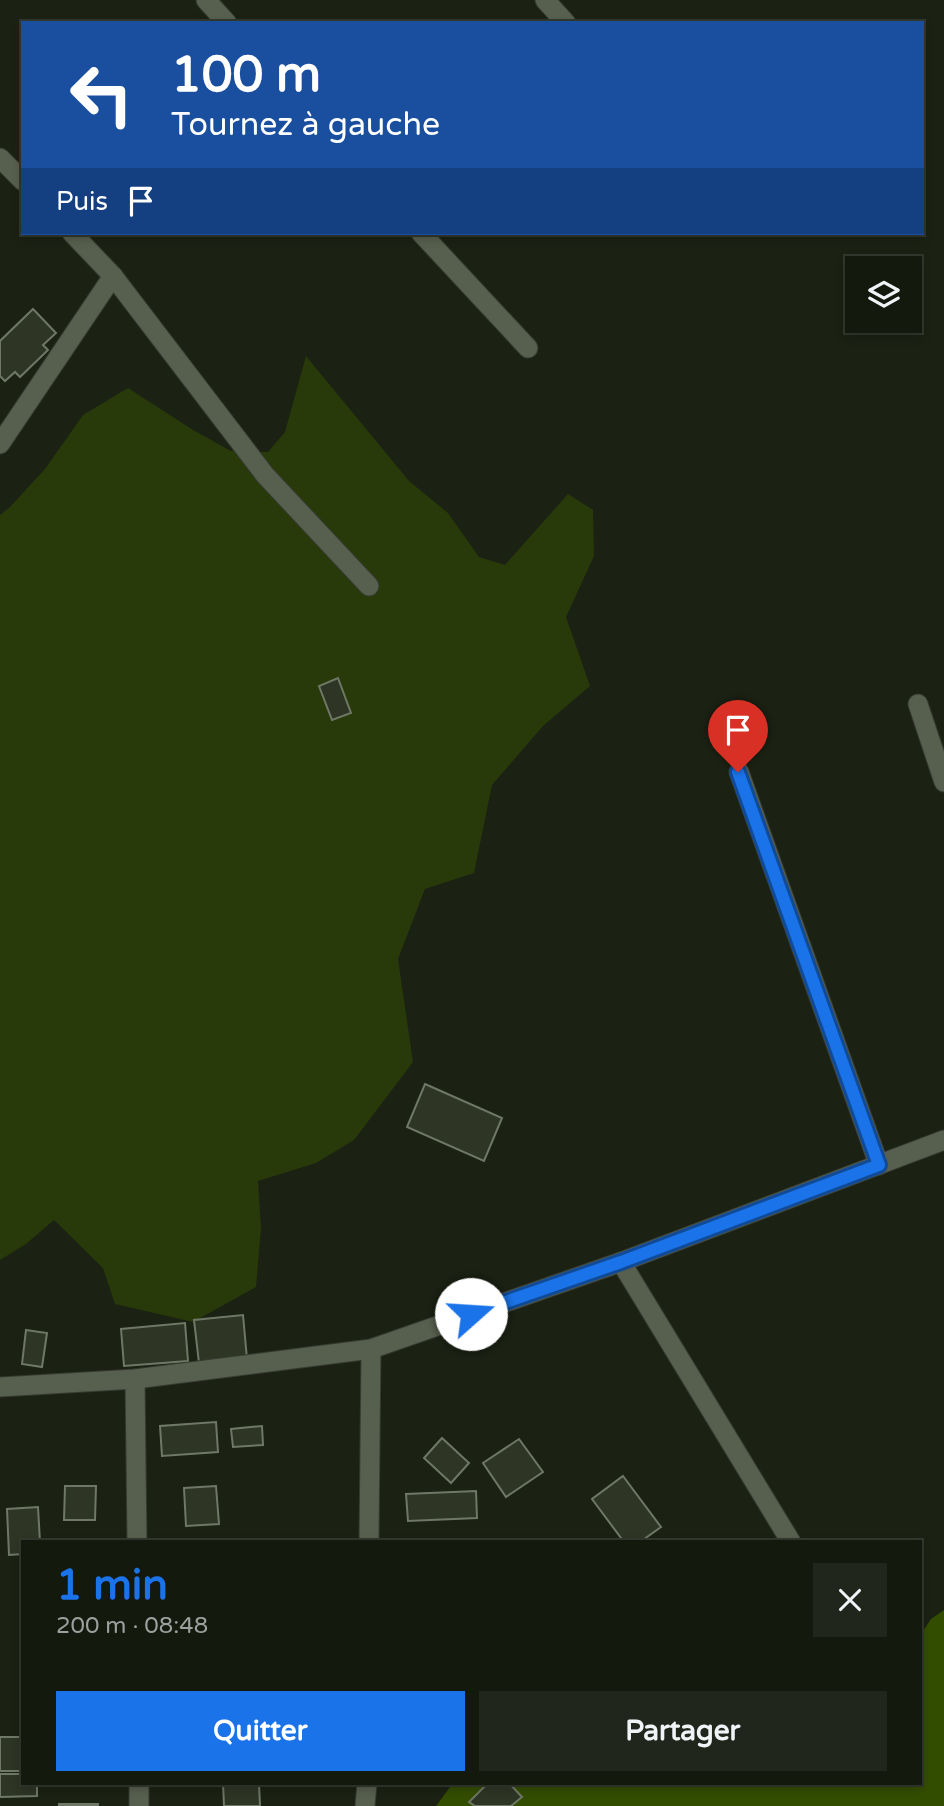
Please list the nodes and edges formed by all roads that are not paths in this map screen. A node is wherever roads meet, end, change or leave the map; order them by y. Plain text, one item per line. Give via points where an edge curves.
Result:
1 (206, 0) edge
2 (545, 0) edge
3 (225, 21) edge
4 (564, 21) edge
5 (0, 158) edge
6 (21, 179) edge
7 (74, 235) edge
8 (423, 235) edge
9 (113, 276) junction
10 (528, 348) dead end
11 (0, 444) edge
12 (369, 586) dead end
13 (918, 704) dead end
14 (738, 772) dead end
15 (944, 782) edge
16 (944, 1140) edge
17 (879, 1165) junction
18 (621, 1262) junction
19 (370, 1349) junction
20 (135, 1379) junction
21 (0, 1387) edge
22 (136, 1540) edge
23 (369, 1540) edge
24 (790, 1540) edge
25 (139, 1785) edge
26 (367, 1785) edge
27 (139, 1806) edge
28 (365, 1806) edge

1 - 3 street
2 - 4 street
5 - 6 street
7 - 9 street
8 - 10 street
9 - 11 street
9 - 12 street via 265,475
13 - 15 street
14 - 17 street
16 - 17 street
17 - 18 street
18 - 19 street
18 - 24 street
19 - 20 street
19 - 23 street
20 - 21 street
20 - 22 street
25 - 27 street
26 - 28 street

